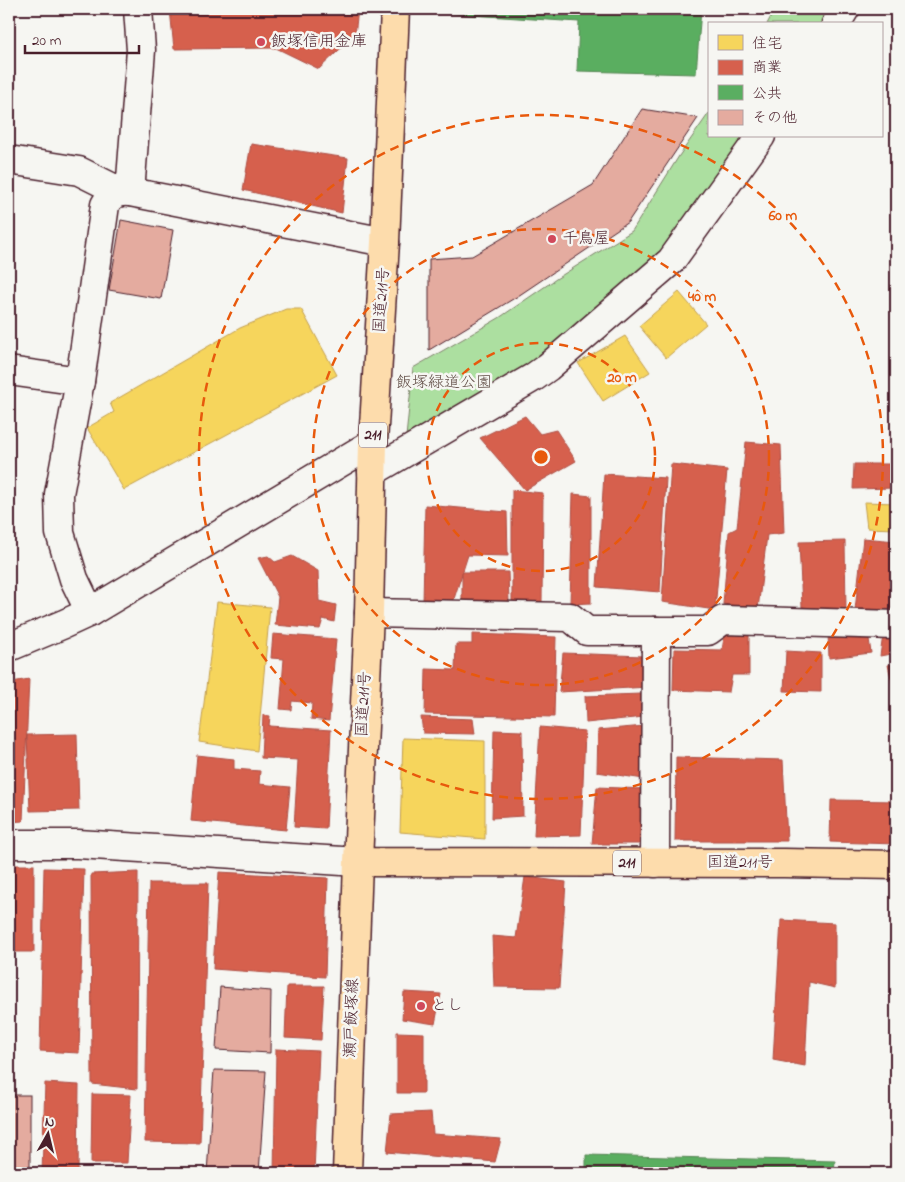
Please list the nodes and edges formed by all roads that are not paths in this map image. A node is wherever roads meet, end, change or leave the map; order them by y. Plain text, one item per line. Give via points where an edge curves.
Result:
1 (138, 9) edge
2 (395, 9) edge
3 (845, 9) edge
4 (837, 22) edge
5 (760, 138) edge
6 (9, 160) edge
7 (125, 192) junction
8 (385, 242) junction
9 (9, 371) edge
10 (80, 381) junction
11 (373, 444) junction
12 (372, 472) junction
13 (90, 612) junction
14 (368, 613) junction
15 (896, 625) edge
16 (656, 631) junction
17 (9, 647) edge
18 (9, 844) edge
19 (358, 862) junction
20 (655, 863) junction
21 (896, 865) edge
22 (347, 1173) edge

1 - 7 street via 141,50
2 - 8 main road, 国道211号 / 211
3 - 4 street
5 - 12 street via 671,261 534,377
6 - 7 street via 80,170
7 - 8 street
7 - 10 street via 110,197 106,206
8 - 11 main road, 国道211号 / 211
9 - 10 street
10 - 13 street via 59,494 60,533 74,579
11 - 12 main road, 国道211号 / 211
11 - 13 street
12 - 14 main road, 国道211号 / 211
13 - 17 street
14 - 16 street via 570,617 586,631
14 - 19 main road, 国道211号 / 211
15 - 16 street via 723,620 708,631
16 - 20 street
18 - 19 street via 78,844
19 - 20 main road, 国道211号 / 211
19 - 22 main road, 瀬戸飯塚線
20 - 21 main road, 国道211号 / 211

